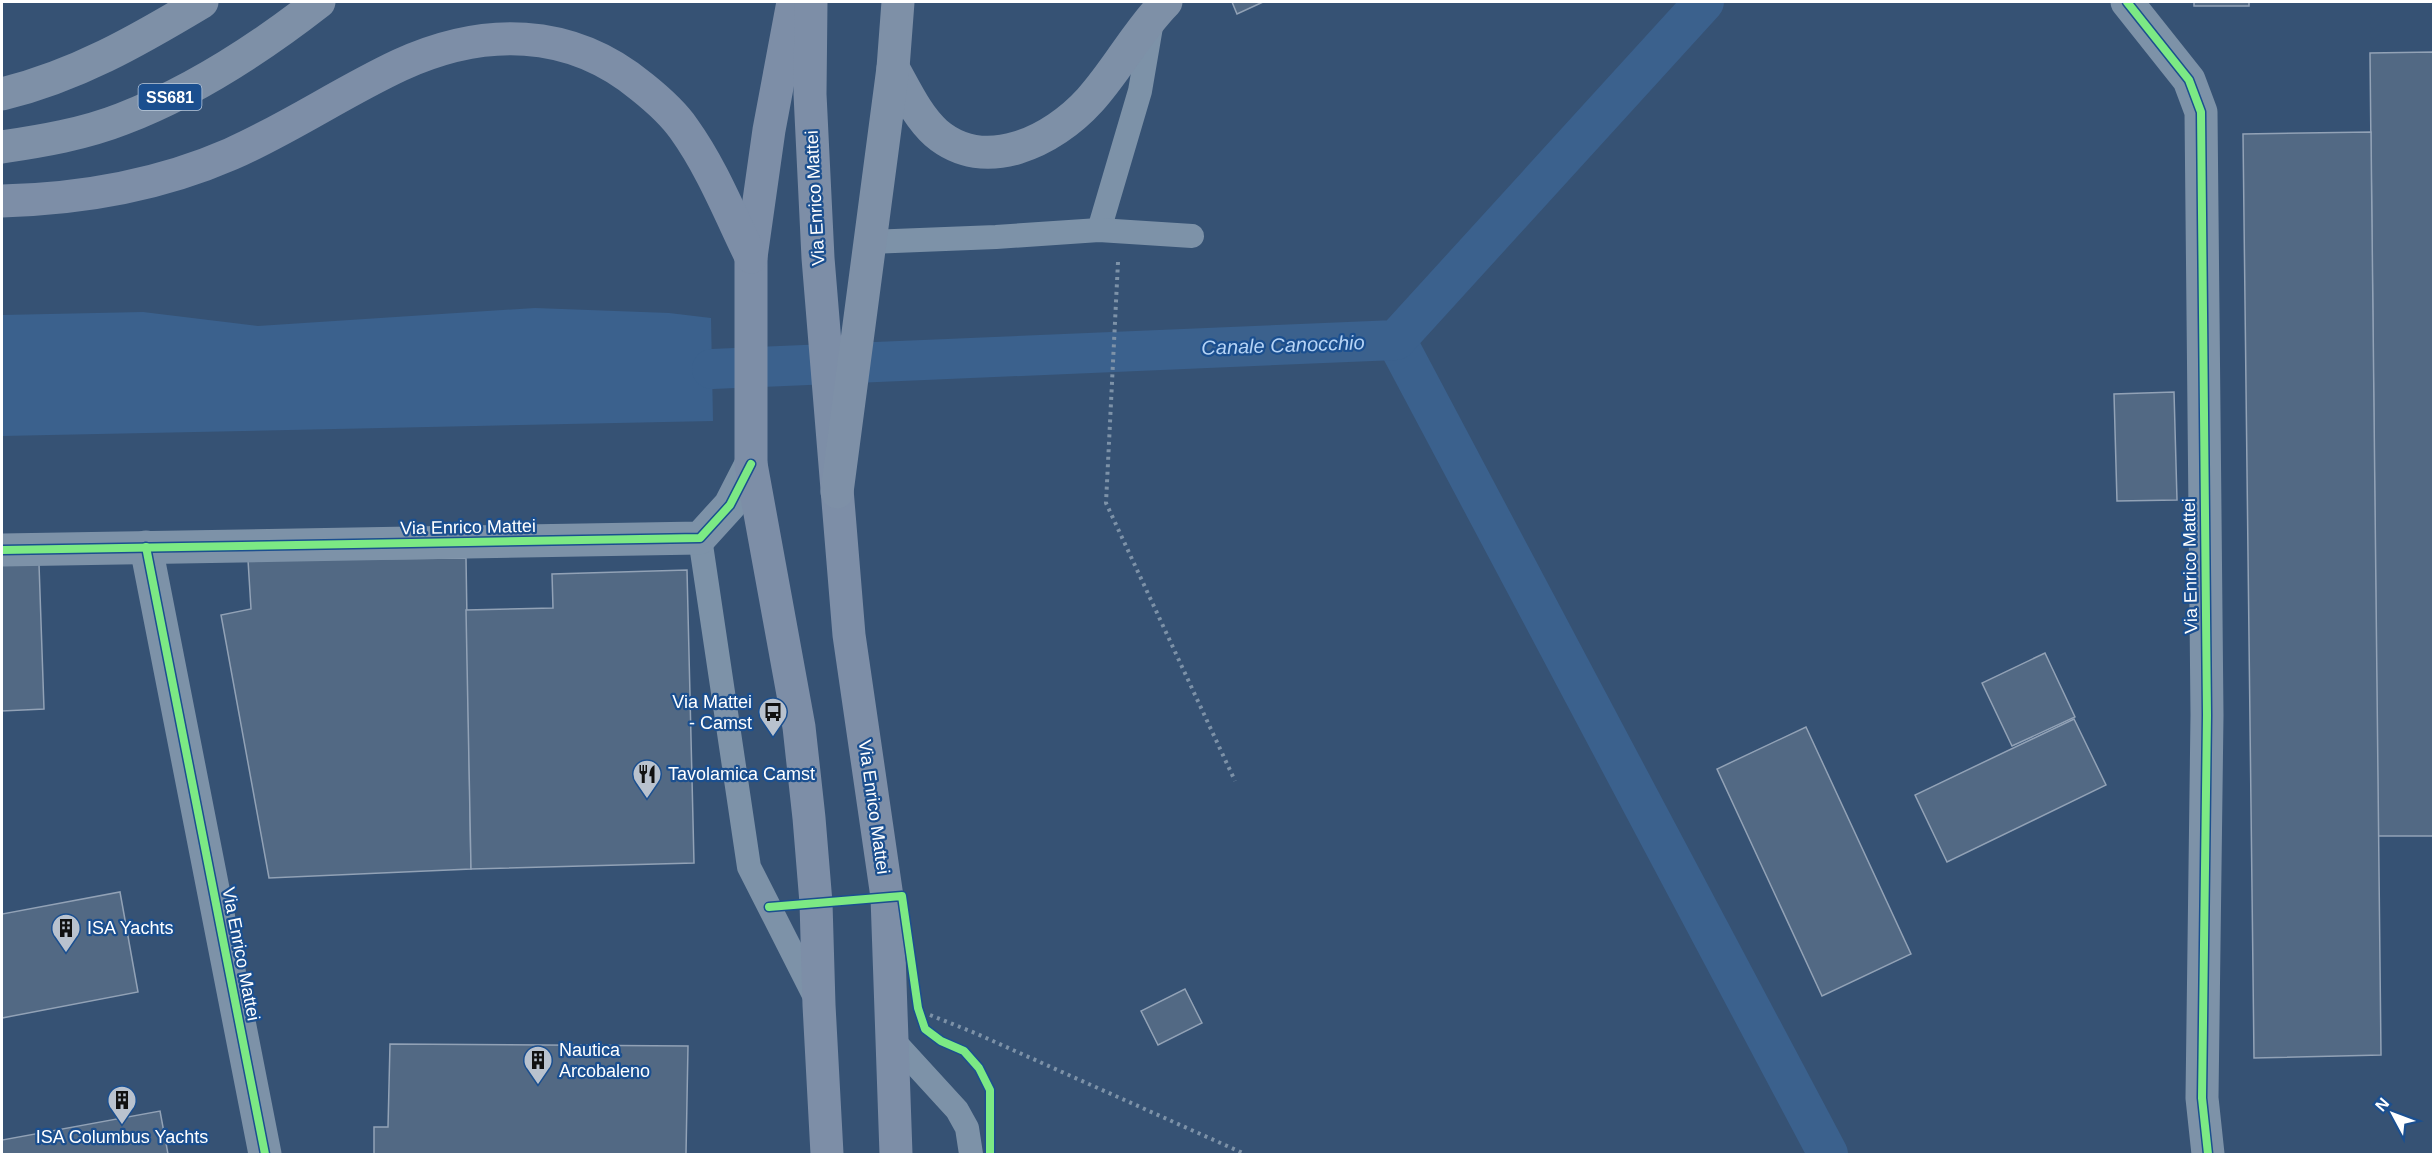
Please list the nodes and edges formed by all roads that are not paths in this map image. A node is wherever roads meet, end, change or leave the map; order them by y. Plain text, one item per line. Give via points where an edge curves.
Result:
1 (202, 2) edge
2 (319, 2) edge
3 (793, 2) edge
4 (811, 2) edge
5 (898, 2) edge
6 (2127, 2) edge
7 (1160, 8) edge
8 (893, 68) junction
9 (2, 94) edge
10 (2, 147) edge
11 (2, 201) edge
12 (1099, 230) junction
13 (1192, 236) dead end
14 (868, 250) junction
15 (751, 257) junction
16 (751, 464) junction
17 (837, 492) junction
18 (700, 538) junction
19 (146, 547) junction
20 (2, 550) edge
21 (819, 1005) junction
22 (892, 1039) junction
23 (266, 1155) edge
24 (827, 1155) edge
25 (896, 1155) edge
26 (971, 1155) edge
27 (2208, 1155) edge

1 - 9 highway via 101,60 45,83
2 - 10 highway, SS681 via 239,59 122,120
3 - 15 main road
4 - 17 main road, Via Enrico Mattei via 810,94 818,258
5 - 8 highway
6 - 27 street, Via Enrico Mattei via 2189,80 2201,112 2207,715 2202,1098
7 - 8 highway via 1084,105 1049,134 1016,149 970,150 937,134
7 - 12 lane
8 - 14 highway
11 - 15 main road via 97,192 177,173 230,155 399,65 472,42 525,38 581,51 618,69 654,97 683,128
12 - 13 lane
12 - 14 lane
14 - 17 highway
15 - 16 main road
16 - 18 street via 730,505
16 - 21 main road via 799,727 816,903
17 - 22 main road, Via Enrico Mattei via 849,635 887,897
18 - 19 street, Via Enrico Mattei
18 - 21 lane via 749,867
19 - 20 street, Via Enrico Mattei
19 - 23 street, Via Enrico Mattei
21 - 24 main road
22 - 25 main road, Via Enrico Mattei
22 - 26 lane via 957,1110 967,1128

